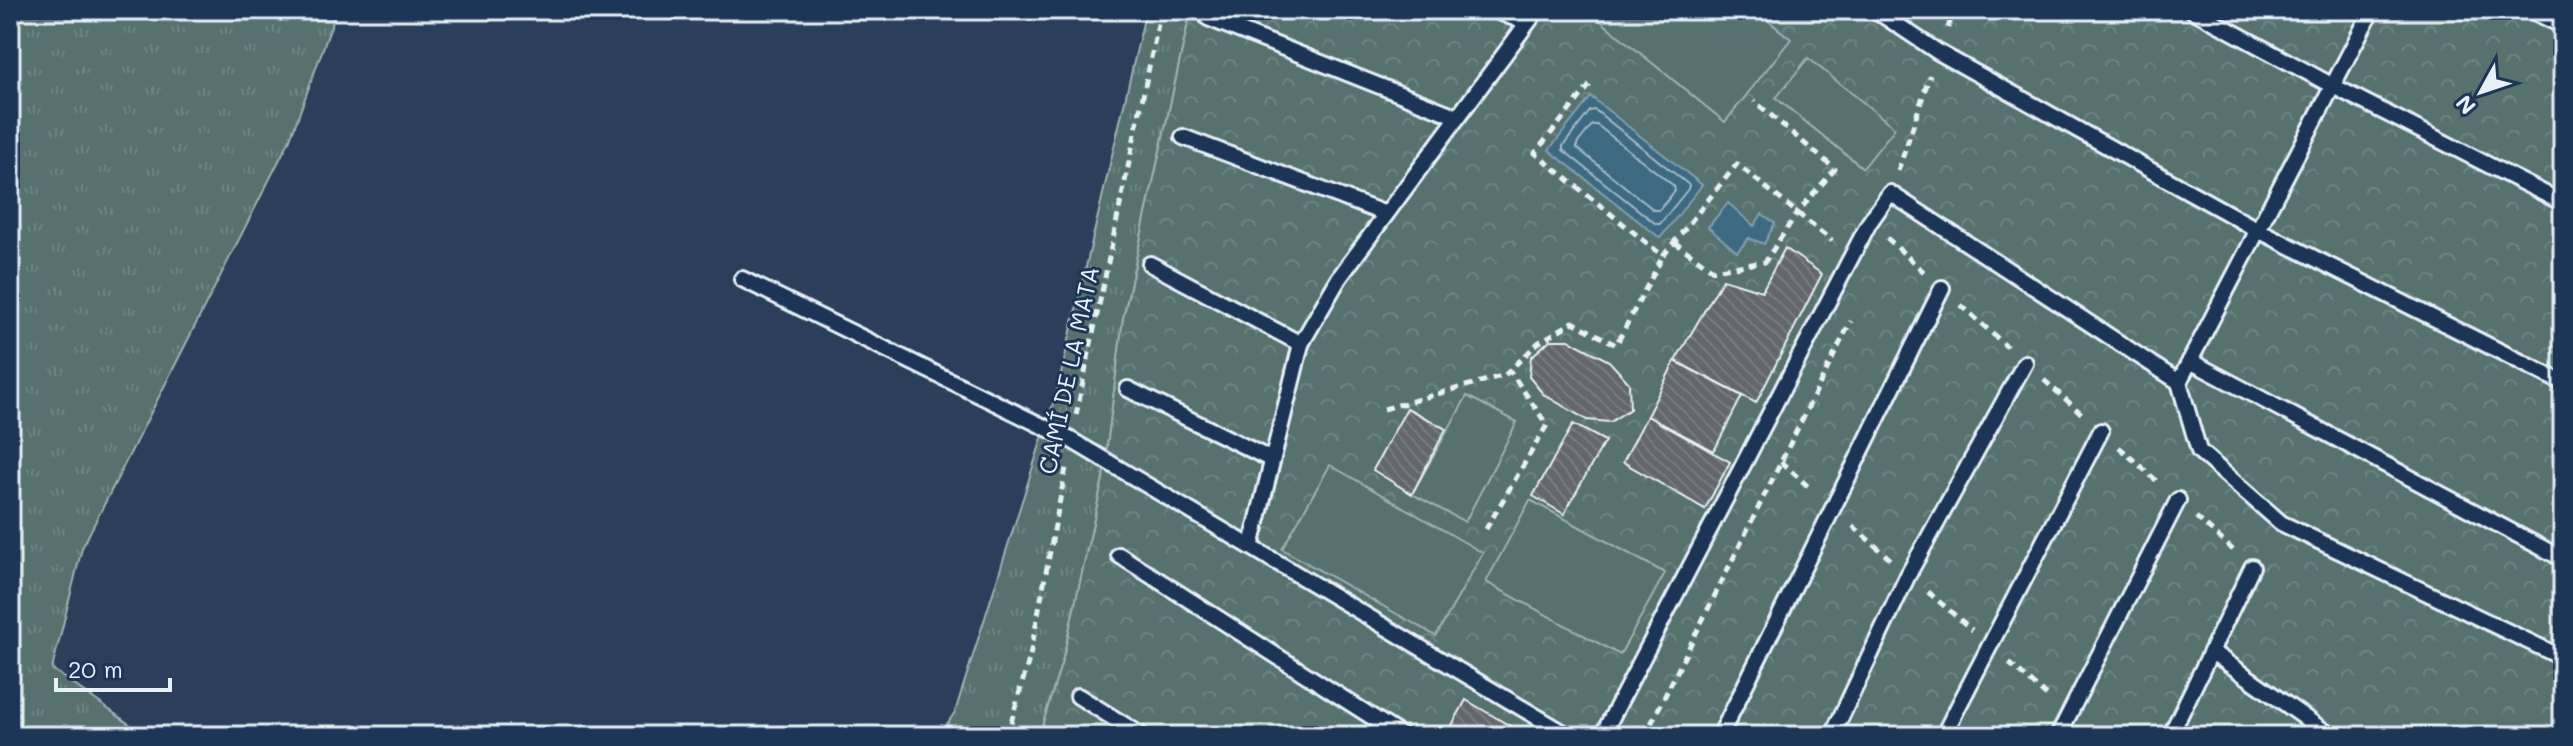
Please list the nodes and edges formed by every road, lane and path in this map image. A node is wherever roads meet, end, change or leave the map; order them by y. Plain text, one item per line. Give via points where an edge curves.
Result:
1 (1161, 10) edge
2 (1494, 10) edge
3 (1537, 10) edge
4 (1875, 10) edge
5 (2192, 10) edge
6 (2372, 10) edge
7 (2530, 10) edge
8 (1208, 18) dead end
9 (1527, 23) junction
10 (2563, 26) edge
11 (1938, 52) junction
12 (1590, 85) dead end
13 (2333, 86) junction
14 (1754, 101) dead end
15 (1458, 117) junction
16 (1183, 137) dead end
17 (1890, 193) junction
18 (2563, 203) edge
19 (1797, 213) junction
20 (1386, 214) junction
21 (1869, 223) junction
22 (2258, 230) junction
23 (1891, 241) junction
24 (1674, 242) junction
25 (1884, 255) dead end
26 (1663, 256) junction
27 (1852, 256) junction
28 (1150, 264) dead end
29 (742, 279) dead end
30 (1942, 288) junction
31 (1857, 311) dead end
32 (1301, 344) junction
33 (2190, 361) junction
34 (2025, 363) junction
35 (1510, 371) junction
36 (2179, 382) junction
37 (2563, 383) edge
38 (1128, 389) dead end
39 (1384, 409) dead end
40 (2101, 431) junction
41 (1071, 440) junction
42 (1272, 460) junction
43 (2178, 500) junction
44 (1486, 529) dead end
45 (1251, 547) junction
46 (1119, 555) dead end
47 (2563, 559) edge
48 (2252, 567) joint
49 (2212, 652) junction
50 (2563, 658) edge
51 (1078, 696) dead end
52 (1007, 736) edge
53 (1142, 736) edge
54 (1402, 736) edge
55 (1569, 736) edge
56 (1602, 736) edge
57 (1645, 736) edge
58 (1720, 736) edge
59 (1832, 736) edge
60 (1943, 736) edge
61 (2058, 736) edge
62 (2170, 736) edge
63 (2331, 736) edge

1 - 41 path, CAMÍ DE LA MATA
2 - 9 lane
3 - 9 lane
4 - 11 lane
5 - 13 lane
6 - 13 lane
7 - 10 lane
8 - 15 lane
9 - 15 lane
11 - 17 path
11 - 22 lane
12 - 26 path via 1535,153
13 - 18 lane
13 - 22 lane
14 - 19 path via 1835,169
15 - 20 lane
16 - 20 lane
17 - 21 lane
17 - 36 lane
19 - 24 path via 1765,262 1713,270
19 - 24 path via 1737,164
19 - 27 path
20 - 32 lane via 1339,278
21 - 23 path
21 - 27 lane
22 - 33 lane
22 - 37 lane
23 - 25 path
23 - 30 path
24 - 26 path
26 - 35 path via 1616,345 1573,322 1538,343
27 - 56 lane
28 - 32 lane
29 - 41 lane
30 - 34 path
30 - 58 lane
31 - 57 path
32 - 42 lane
33 - 36 lane
33 - 47 lane
34 - 40 path
34 - 59 lane via 1908,575
35 - 39 path
35 - 44 path via 1547,425
36 - 50 lane via 2199,451 2281,523
38 - 42 lane
40 - 43 path
40 - 60 lane
41 - 45 lane
41 - 52 path, CAMÍ DE LA MATA via 1030,656
42 - 45 lane
43 - 48 path
43 - 61 lane
45 - 55 lane
46 - 54 lane
48 - 49 lane
49 - 62 lane
49 - 63 lane
51 - 53 lane

